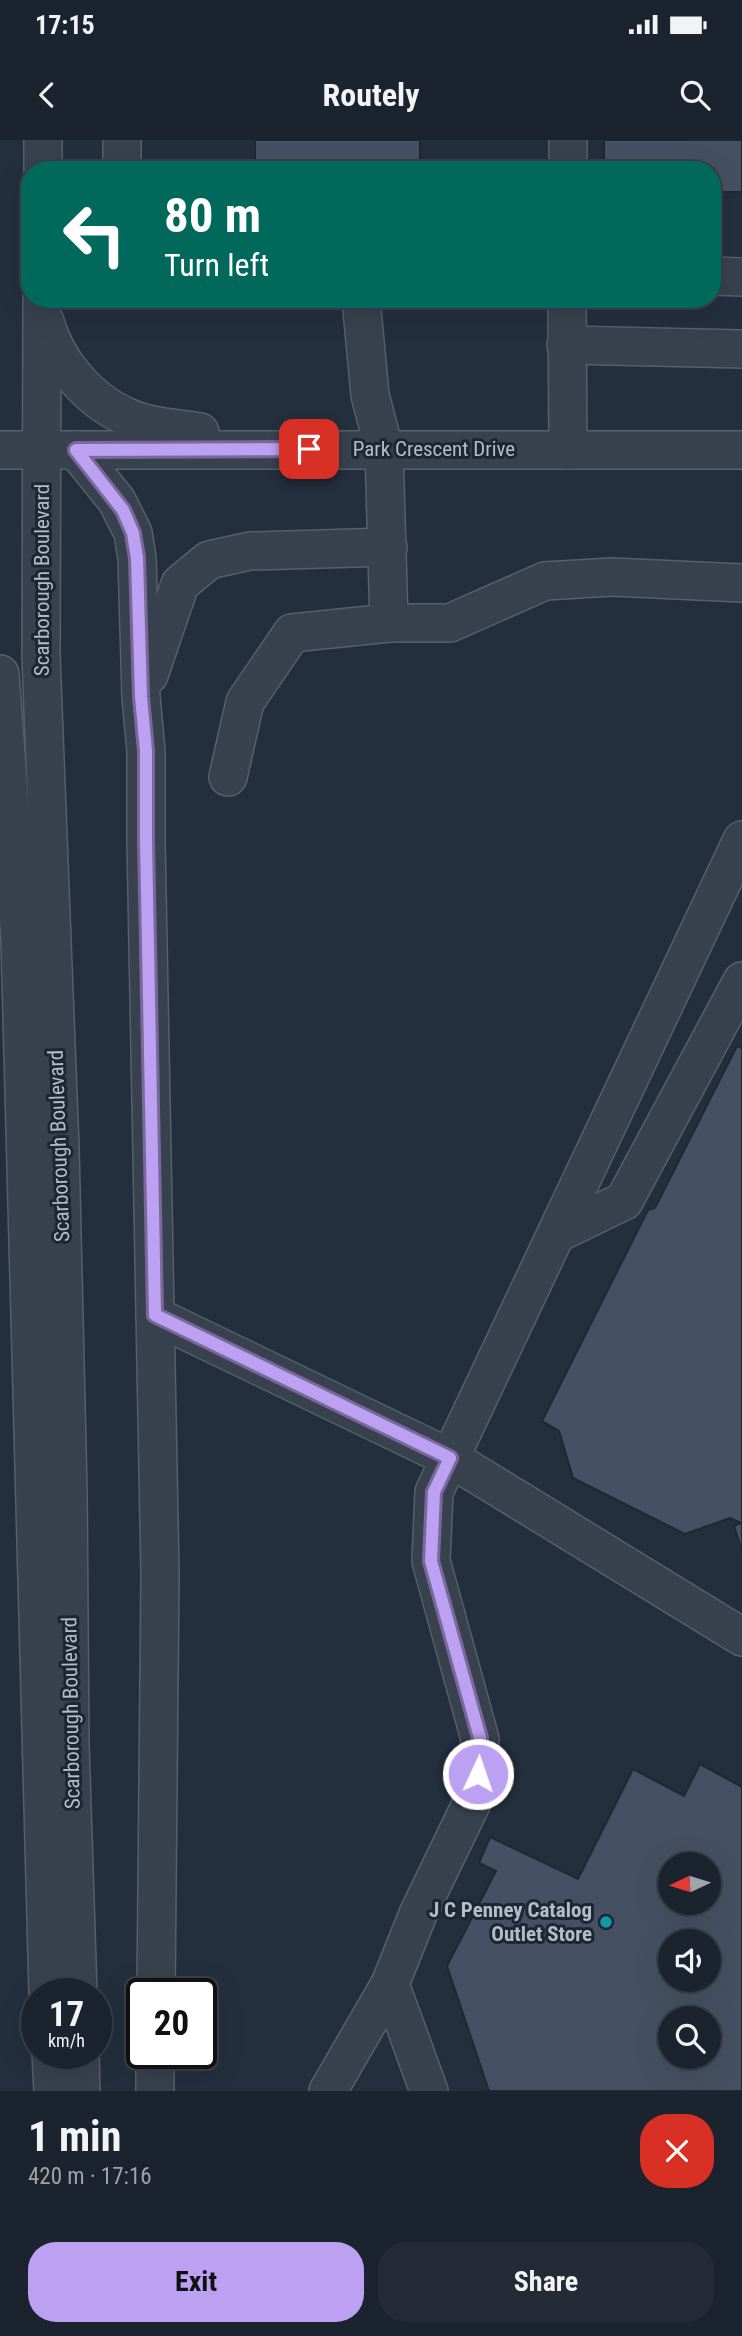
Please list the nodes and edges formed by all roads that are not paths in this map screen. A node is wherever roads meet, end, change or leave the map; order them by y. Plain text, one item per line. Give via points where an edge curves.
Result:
1 (43, 140) edge
2 (122, 140) edge
3 (568, 140) edge
4 (43, 161) edge
5 (122, 161) edge
6 (568, 161) edge
7 (721, 276) edge
8 (742, 277) edge
9 (42, 308) edge
10 (43, 308) edge
11 (362, 308) edge
12 (567, 308) edge
13 (566, 345) junction
14 (742, 349) edge
15 (309, 449) junction
16 (384, 449) junction
17 (0, 450) edge
18 (58, 450) junction
19 (568, 450) junction
20 (742, 450) edge
21 (388, 547) junction
22 (742, 583) edge
23 (390, 624) junction
24 (0, 674) edge
25 (141, 697) junction
26 (228, 777) dead end
27 (742, 840) edge
28 (742, 981) edge
29 (556, 1234) junction
30 (155, 1315) junction
31 (450, 1458) junction
32 (742, 1637) edge
33 (48, 1978) edge
34 (78, 1978) edge
35 (156, 1978) edge
36 (390, 1984) junction
37 (52, 2069) edge
38 (80, 2069) edge
39 (155, 2069) edge
40 (424, 2087) edge
41 (53, 2091) edge
42 (81, 2091) edge
43 (155, 2091) edge
44 (328, 2091) edge

1 - 4 street
2 - 5 street
3 - 6 street
7 - 8 street
9 - 18 street, Scarborough Boulevard
10 - 15 street via 51,340 70,370 93,395 126,417
11 - 16 street via 370,395
12 - 13 street
13 - 14 street
13 - 19 street
15 - 16 street, Park Crescent Drive
15 - 18 street, Park Crescent Drive
16 - 19 street, Park Crescent Drive
16 - 21 street
17 - 18 street, Park Crescent Drive
18 - 25 street via 117,500 133,533
18 - 34 street, Scarborough Boulevard via 41,656 60,1148
19 - 20 street, Park Crescent Drive
21 - 23 street
21 - 25 street via 250,551 209,560 180,584
22 - 23 street via 612,577 545,581 450,623
23 - 26 street via 292,633 245,702
24 - 33 street, Scarborough Boulevard via 20,940
25 - 30 street via 146,751
27 - 29 street
28 - 29 street via 624,1201
29 - 31 street
30 - 31 street
30 - 35 street via 160,1574
31 - 32 street
31 - 36 street via 434,1492 431,1561 480,1738 477,1792
36 - 40 street
36 - 44 street
37 - 41 street
38 - 42 street
39 - 43 street

